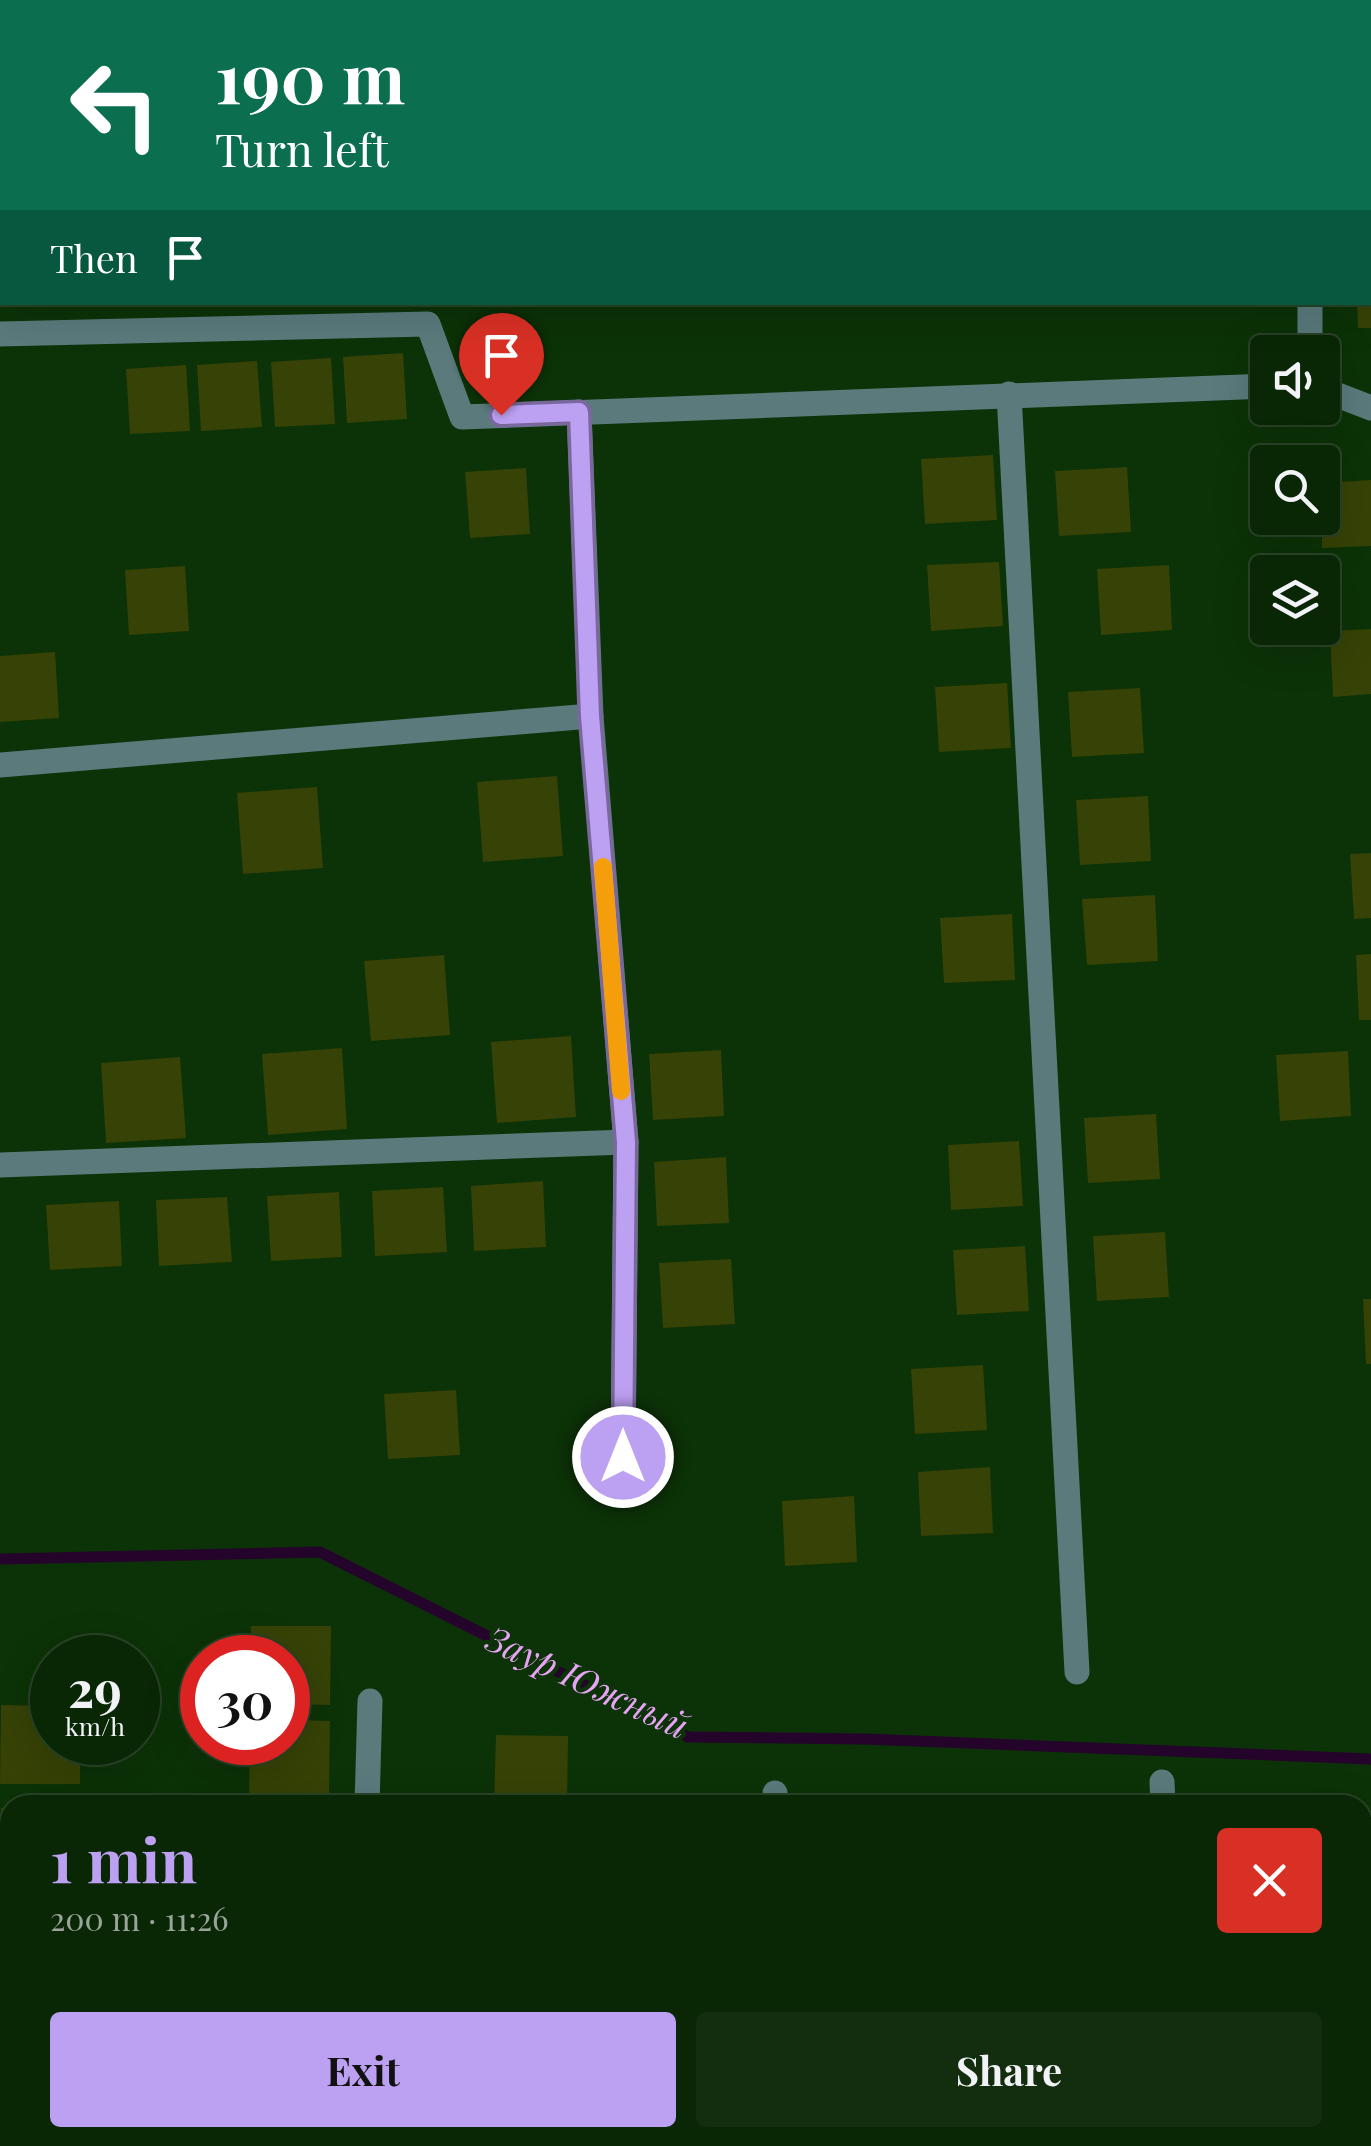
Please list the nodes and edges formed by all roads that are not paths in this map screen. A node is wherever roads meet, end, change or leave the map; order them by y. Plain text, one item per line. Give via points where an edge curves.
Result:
1 (1310, 305) edge
2 (0, 334) edge
3 (1310, 335) edge
4 (1250, 387) edge
5 (1009, 394) junction
6 (1340, 397) edge
7 (1371, 408) edge
8 (579, 412) junction
9 (590, 716) junction
10 (0, 765) edge
11 (626, 1142) junction
12 (0, 1165) edge
13 (623, 1457) dead end
14 (1077, 1672) dead end
15 (370, 1700) dead end
16 (367, 1795) edge

1 - 3 street
2 - 8 street via 428,324 462,417
4 - 5 street
5 - 8 street
5 - 14 street
6 - 7 street
8 - 9 street
9 - 10 street
9 - 11 street
11 - 12 street
11 - 13 street
15 - 16 street

